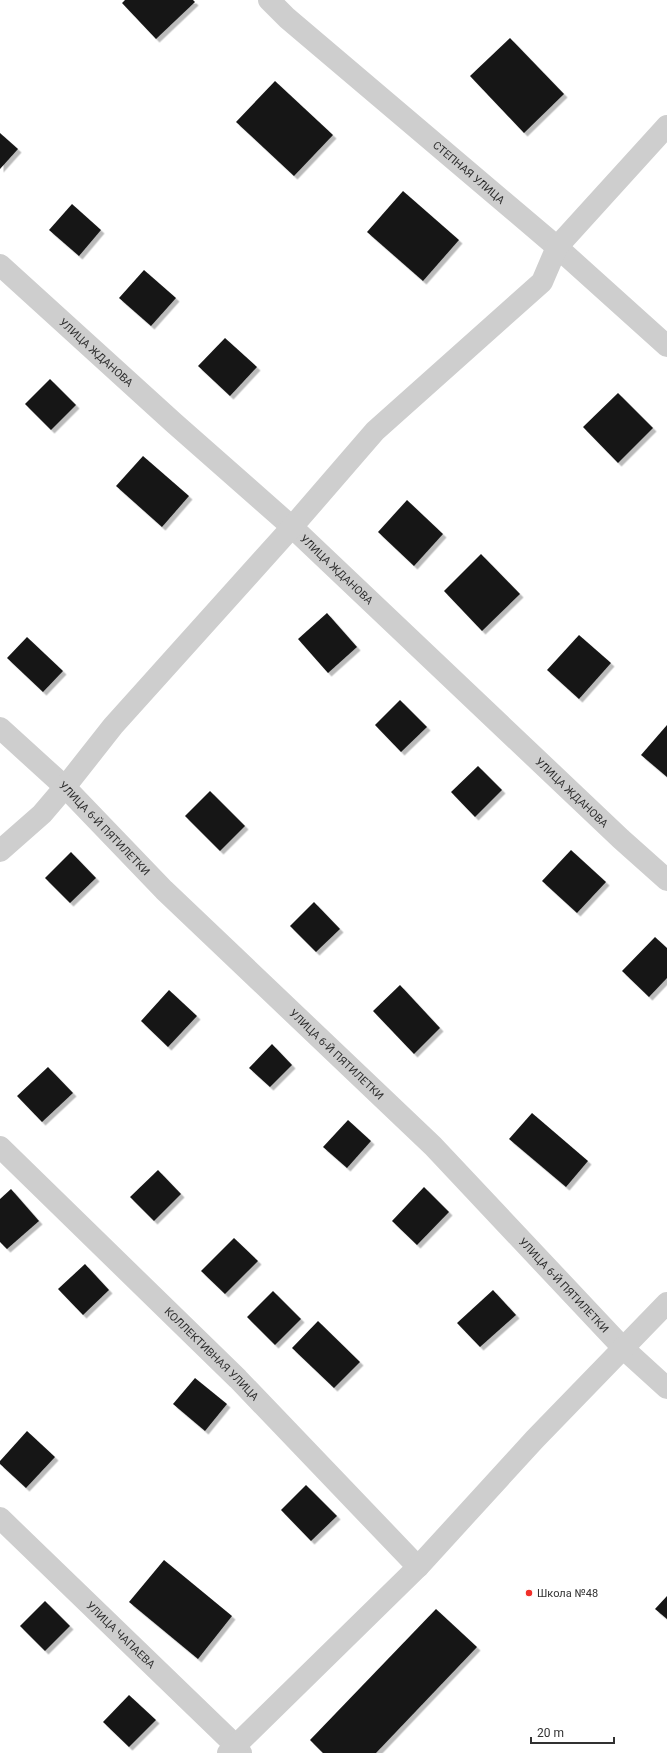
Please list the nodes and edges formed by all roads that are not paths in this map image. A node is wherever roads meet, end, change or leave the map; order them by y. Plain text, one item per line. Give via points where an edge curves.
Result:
1 (269, 0) edge
2 (667, 126) edge
3 (557, 247) junction
4 (0, 265) edge
5 (667, 346) edge
6 (292, 527) junction
7 (0, 728) edge
8 (66, 787) junction
9 (0, 851) edge
10 (667, 880) edge
11 (0, 1147) edge
12 (667, 1303) edge
13 (624, 1349) junction
14 (667, 1388) edge
15 (0, 1518) edge
16 (418, 1567) junction
17 (235, 1750) edge

1 - 3 street, СТЕПНАЯ УЛИЦА
2 - 3 street
3 - 5 street, СТЕПНАЯ УЛИЦА
3 - 6 street via 542,282 376,431
4 - 6 street, УЛИЦА ЖДАНОВА
6 - 8 street via 113,726
6 - 10 street, УЛИЦА ЖДАНОВА
7 - 8 street, УЛИЦА 6-Й ПЯТИЛЕТКИ
8 - 9 street via 42,814
8 - 13 street, УЛИЦА 6-Й ПЯТИЛЕТКИ via 164,890 433,1146
11 - 16 street, КОЛЛЕКТИВНАЯ УЛИЦА via 238,1379
12 - 13 street
13 - 14 street, УЛИЦА 6-Й ПЯТИЛЕТКИ
13 - 16 street via 534,1439
15 - 17 street, УЛИЦА ЧАПАЕВА
16 - 17 street

